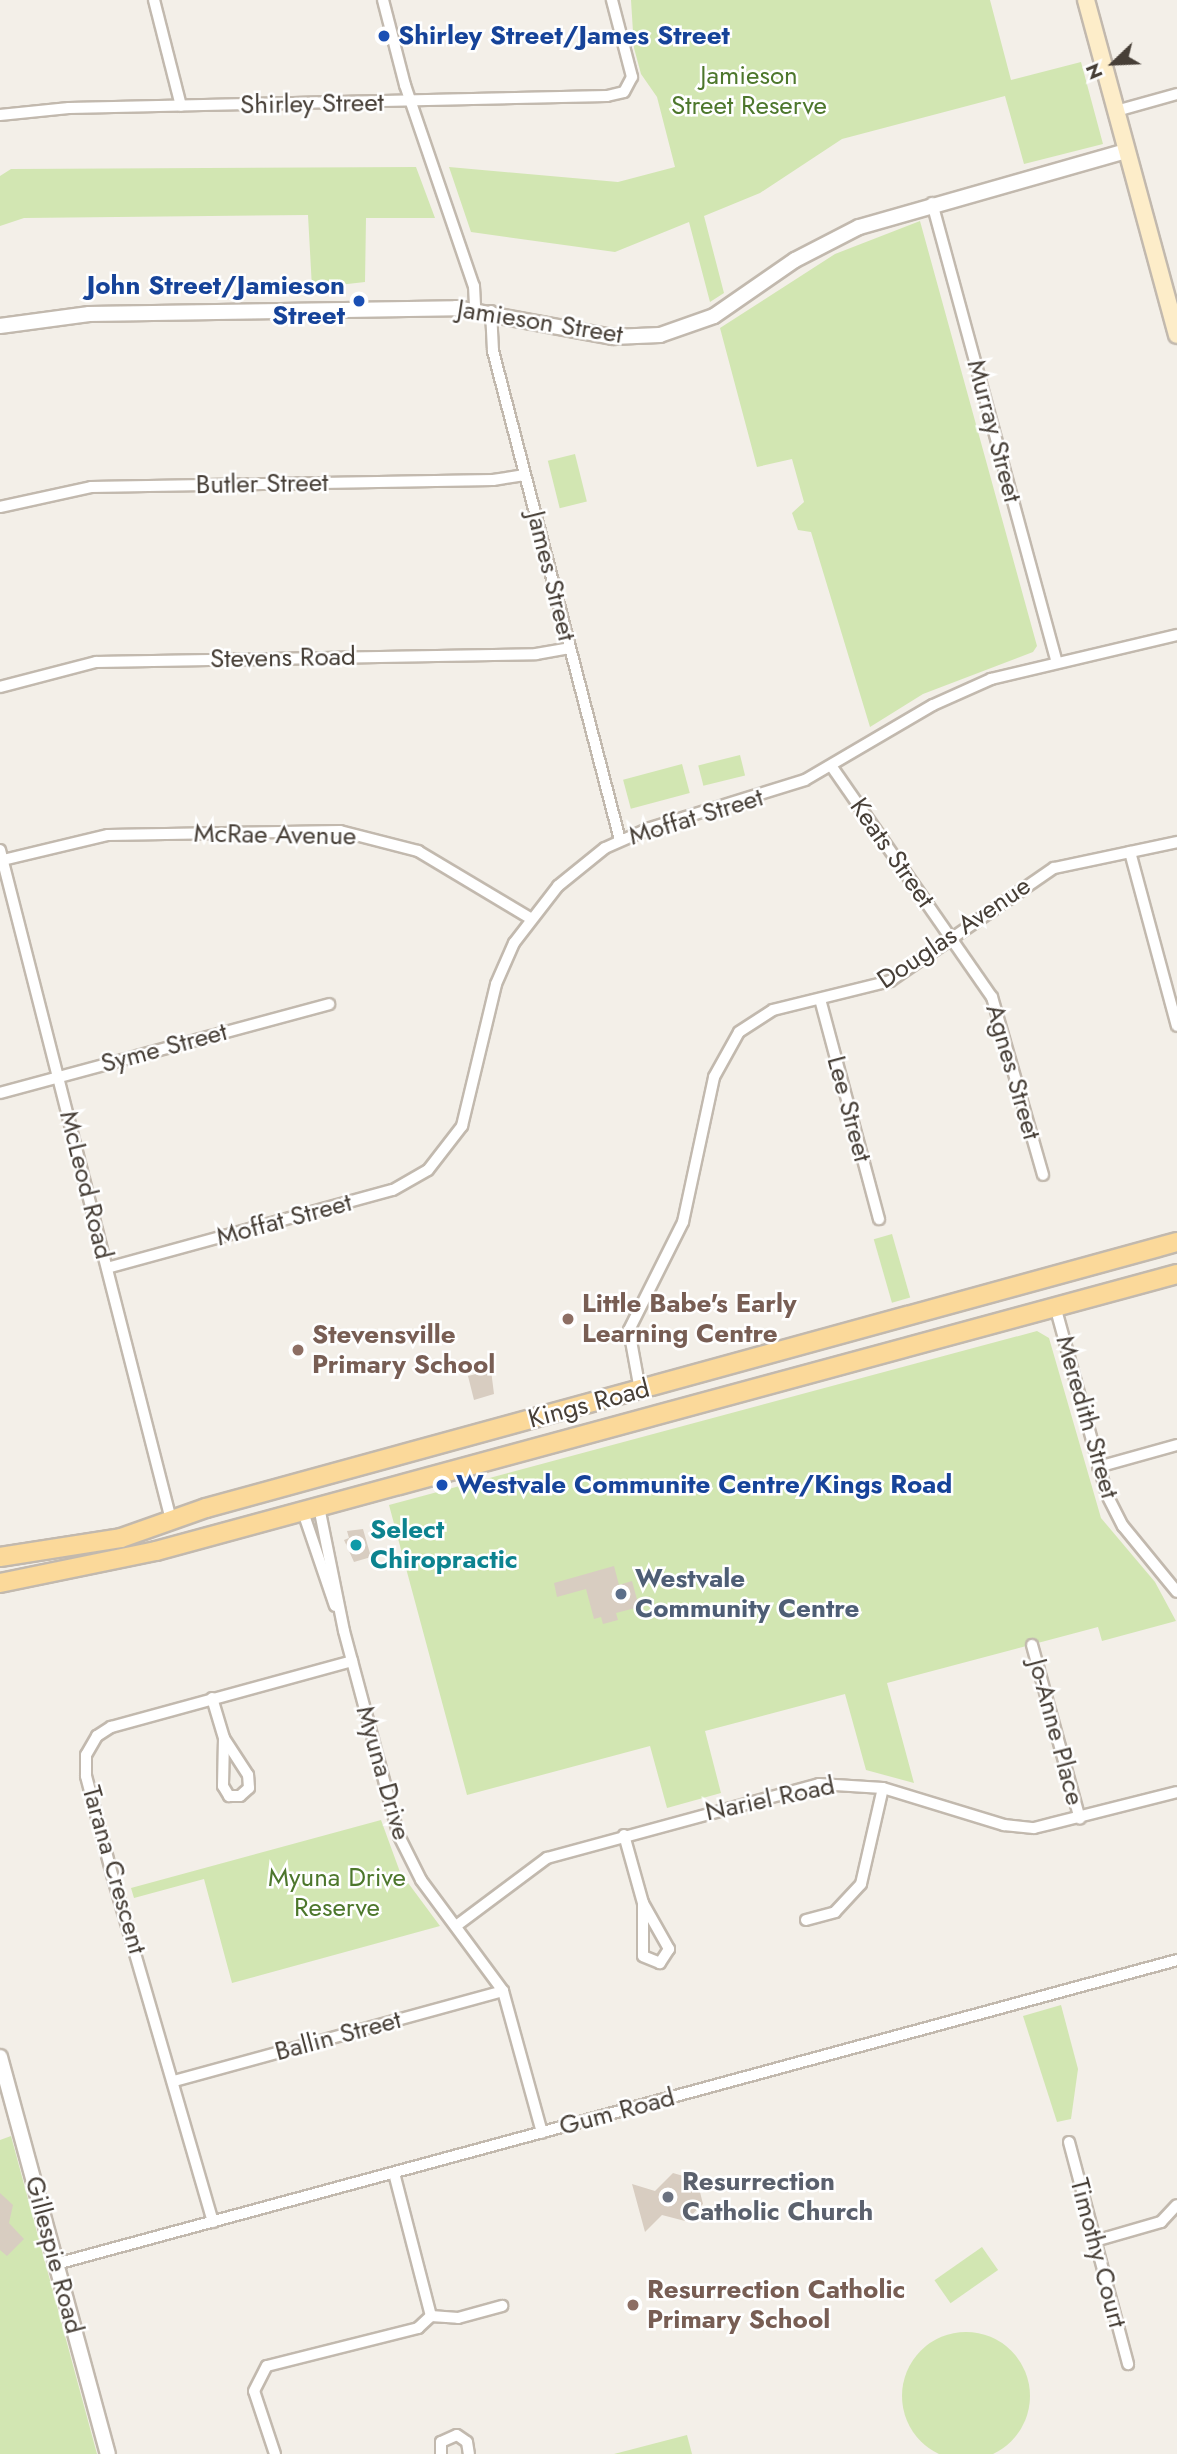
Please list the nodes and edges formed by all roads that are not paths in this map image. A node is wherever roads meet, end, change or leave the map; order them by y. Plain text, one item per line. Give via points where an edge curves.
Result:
1 (154, 0) edge
2 (383, 0) edge
3 (612, 0) edge
4 (1086, 0) edge
5 (1177, 94) edge
6 (412, 103) junction
7 (181, 106) junction
8 (1116, 111) junction
9 (0, 115) edge
10 (1126, 151) junction
11 (932, 203) junction
12 (1171, 288) edge
13 (475, 308) junction
14 (491, 312) junction
15 (0, 326) edge
16 (1177, 335) edge
17 (525, 475) junction
18 (0, 507) edge
19 (1177, 635) edge
20 (569, 648) junction
21 (1056, 660) junction
22 (0, 687) edge
23 (831, 767) junction
24 (621, 840) junction
25 (1177, 842) edge
26 (1130, 852) junction
27 (1, 855) edge
28 (530, 918) junction
29 (952, 938) junction
30 (820, 999) junction
31 (329, 1004) dead end
32 (1177, 1026) edge
33 (58, 1077) junction
34 (0, 1093) edge
35 (1042, 1175) dead end
36 (879, 1219) dead end
37 (1177, 1242) edge
38 (107, 1268) junction
39 (1177, 1274) edge
40 (1047, 1279) junction
41 (1055, 1306) junction
42 (640, 1390) junction
43 (648, 1416) junction
44 (1177, 1445) edge
45 (1098, 1467) junction
46 (300, 1483) junction
47 (311, 1509) junction
48 (172, 1520) junction
49 (0, 1557) edge
50 (0, 1583) edge
51 (1177, 1592) edge
52 (344, 1631) junction
53 (1032, 1645) dead end
54 (352, 1661) junction
55 (212, 1698) junction
56 (224, 1738) junction
57 (883, 1788) junction
58 (1177, 1793) edge
59 (1080, 1818) junction
60 (624, 1835) junction
61 (643, 1903) junction
62 (806, 1920) dead end
63 (456, 1926) junction
64 (1177, 1960) edge
65 (503, 1991) junction
66 (0, 2057) edge
67 (174, 2081) junction
68 (542, 2133) junction
69 (1069, 2142) dead end
70 (394, 2173) junction
71 (1177, 2205) edge
72 (213, 2222) junction
73 (1095, 2241) junction
74 (56, 2264) junction
75 (502, 2306) dead end
76 (430, 2316) junction
77 (1128, 2364) dead end
78 (108, 2454) edge
79 (275, 2454) edge
80 (441, 2454) edge
81 (469, 2454) edge

1 - 7 street
2 - 6 street
3 - 6 street, Shirley Street via 632,77 624,92 575,100
4 - 8 main road
5 - 8 street
6 - 7 street, Shirley Street
6 - 13 street via 474,286
7 - 9 street, Shirley Street
8 - 10 main road
10 - 11 street, Jamieson Street
10 - 12 main road
11 - 14 street, Jamieson Street via 838,236 714,316 672,332 613,337
11 - 21 street, Murray Street
12 - 16 main road
13 - 14 street, Jamieson Street
13 - 15 street, Jamieson Street via 89,314
14 - 17 street, James Street via 491,343
17 - 18 street, Butler Street via 493,480 91,487
17 - 20 street, James Street
19 - 21 street, Moffat Street
20 - 22 street, Stevens Road via 536,654 96,662
20 - 24 street, James Street
21 - 23 street, Moffat Street via 964,689
23 - 24 street, Moffat Street via 748,802
23 - 29 street, Keats Street
24 - 28 street, Moffat Street via 573,871
25 - 26 street, Douglas Avenue
26 - 29 street, Douglas Avenue via 1043,873
26 - 32 street
27 - 28 street, McRae Avenue via 108,835 340,831 418,851
27 - 33 street, McLeod Road
28 - 38 street, Moffat Street via 496,984 462,1126 428,1170 393,1190
29 - 30 street, Douglas Avenue via 877,988
29 - 35 street, Agnes Street via 997,1009
30 - 36 street, Lee Street
30 - 42 street, Douglas Avenue via 773,1010 750,1023 717,1065 683,1222 629,1331
31 - 33 street, Syme Street
33 - 34 street, Syme Street
33 - 38 street, McLeod Road
37 - 40 main road, Kings Road
38 - 48 street, McLeod Road
39 - 41 main road, Kings Road
40 - 41 main road
40 - 42 main road, Kings Road
41 - 43 main road, Kings Road
41 - 45 street, Meredith Street
42 - 43 main road
42 - 46 main road, Kings Road
43 - 47 main road, Kings Road
44 - 45 street
45 - 51 street, Meredith Street via 1119,1519
46 - 47 main road
46 - 48 main road, Kings Road
47 - 50 main road, Kings Road via 97,1566
47 - 52 street, Myuna Drive
47 - 52 street, Myuna Drive
48 - 49 main road, Kings Road via 81,1549
52 - 54 street, Myuna Drive
53 - 59 street, Jo-Anne Place
54 - 55 street, Tarana Crescent
54 - 63 street, Myuna Drive via 406,1854
55 - 56 street
55 - 67 street, Tarana Crescent via 111,1727 92,1742 85,1762
56 - 56 street via 223,1786 229,1796 240,1796 249,1788 248,1775
57 - 59 street, Nariel Road via 1004,1825 1034,1828
57 - 60 street, Nariel Road via 819,1784
57 - 62 street via 861,1884 835,1912
58 - 59 street, Nariel Road
60 - 61 street
60 - 63 street, Nariel Road via 547,1858
61 - 61 street via 666,1940 668,1956 660,1963 643,1956
63 - 65 street, Myuna Drive
64 - 68 street, Gum Road
65 - 67 street, Ballin Street
65 - 68 street, Myuna Drive
66 - 74 street, Gillespie Road
67 - 72 street, Tarana Crescent
68 - 70 street, Gum Road
69 - 73 street, Timothy Court
70 - 72 street, Gum Road
70 - 76 street
71 - 73 street via 1161,2222
72 - 74 street, Gum Road
73 - 77 street, Timothy Court
74 - 78 street, Gillespie Road
75 - 76 street via 458,2318
76 - 79 street via 418,2328 267,2366 254,2391
80 - 81 street via 441,2442 457,2435 467,2442

